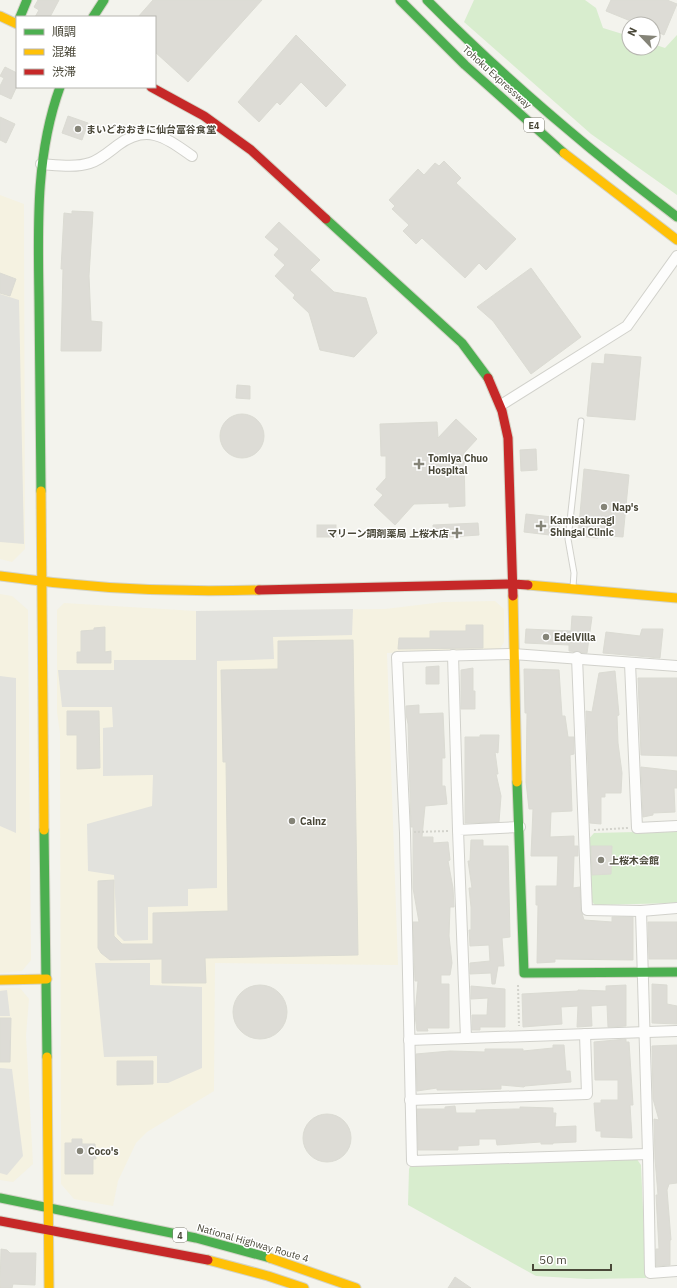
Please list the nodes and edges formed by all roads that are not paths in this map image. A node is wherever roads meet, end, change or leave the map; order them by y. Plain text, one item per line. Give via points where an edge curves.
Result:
1 (27, 0) edge
2 (104, 0) edge
3 (400, 0) edge
4 (427, 0) edge
5 (0, 16) edge
6 (20, 16) edge
7 (95, 16) edge
8 (16, 24) edge
9 (60, 88) edge
10 (153, 88) edge
11 (192, 156) dead end
12 (41, 164) junction
13 (677, 217) edge
14 (677, 240) edge
15 (677, 256) edge
16 (501, 405) junction
17 (580, 421) dead end
18 (0, 576) edge
19 (42, 582) junction
20 (513, 584) junction
21 (573, 588) junction
22 (677, 598) edge
23 (513, 654) junction
24 (453, 655) junction
25 (577, 657) junction
26 (630, 663) junction
27 (677, 666) edge
28 (677, 826) edge
29 (520, 827) junction
30 (458, 830) junction
31 (677, 908) edge
32 (641, 911) junction
33 (642, 972) junction
34 (677, 972) edge
35 (47, 979) junction
36 (0, 980) edge
37 (677, 1031) edge
38 (645, 1032) junction
39 (585, 1034) junction
40 (466, 1038) junction
41 (409, 1040) junction
42 (410, 1100) junction
43 (648, 1154) junction
44 (0, 1198) edge
45 (48, 1208) junction
46 (0, 1221) edge
47 (48, 1230) junction
48 (677, 1271) edge
49 (281, 1284) edge
50 (49, 1288) edge
51 (304, 1288) edge
52 (356, 1288) edge

1 - 6 main road
2 - 7 main road
3 - 14 main road, Tohoku Expressway / E4 via 496,93 576,162
4 - 13 main road, Tohoku Expressway / E4 via 525,94 588,148
5 - 8 main road
9 - 12 main road via 49,122
10 - 16 main road via 185,104 225,130 252,150 294,188 462,343 477,359 491,381
11 - 12 street via 156,134 141,134 127,138 90,163 69,166
12 - 19 main road via 38,211
15 - 16 street via 627,326
16 - 20 main road via 508,438
17 - 21 lane via 568,539 574,573
18 - 19 main road
19 - 20 main road via 197,592
19 - 35 main road
20 - 21 main road
20 - 23 main road
21 - 22 main road
23 - 24 street
23 - 25 street
23 - 29 main road
24 - 30 street
24 - 41 street via 397,657 405,833
25 - 26 street
25 - 32 street via 587,910
26 - 27 street
26 - 28 street via 637,828
29 - 30 street
29 - 33 main road via 524,973
30 - 40 street
31 - 32 street
32 - 33 street
33 - 34 main road
33 - 38 street
35 - 36 main road
35 - 45 main road
37 - 38 street
38 - 39 street
38 - 43 street
39 - 40 street
39 - 42 street via 587,1094
40 - 41 street
41 - 42 street
42 - 43 street via 412,1161
43 - 48 street via 650,1273
44 - 45 main road, National Highway Route 4 / 4
45 - 47 main road
45 - 52 main road, National Highway Route 4 / 4 via 239,1249
46 - 47 main road, 4
47 - 49 main road, 4 via 165,1252
47 - 50 main road
49 - 51 main road, 4

